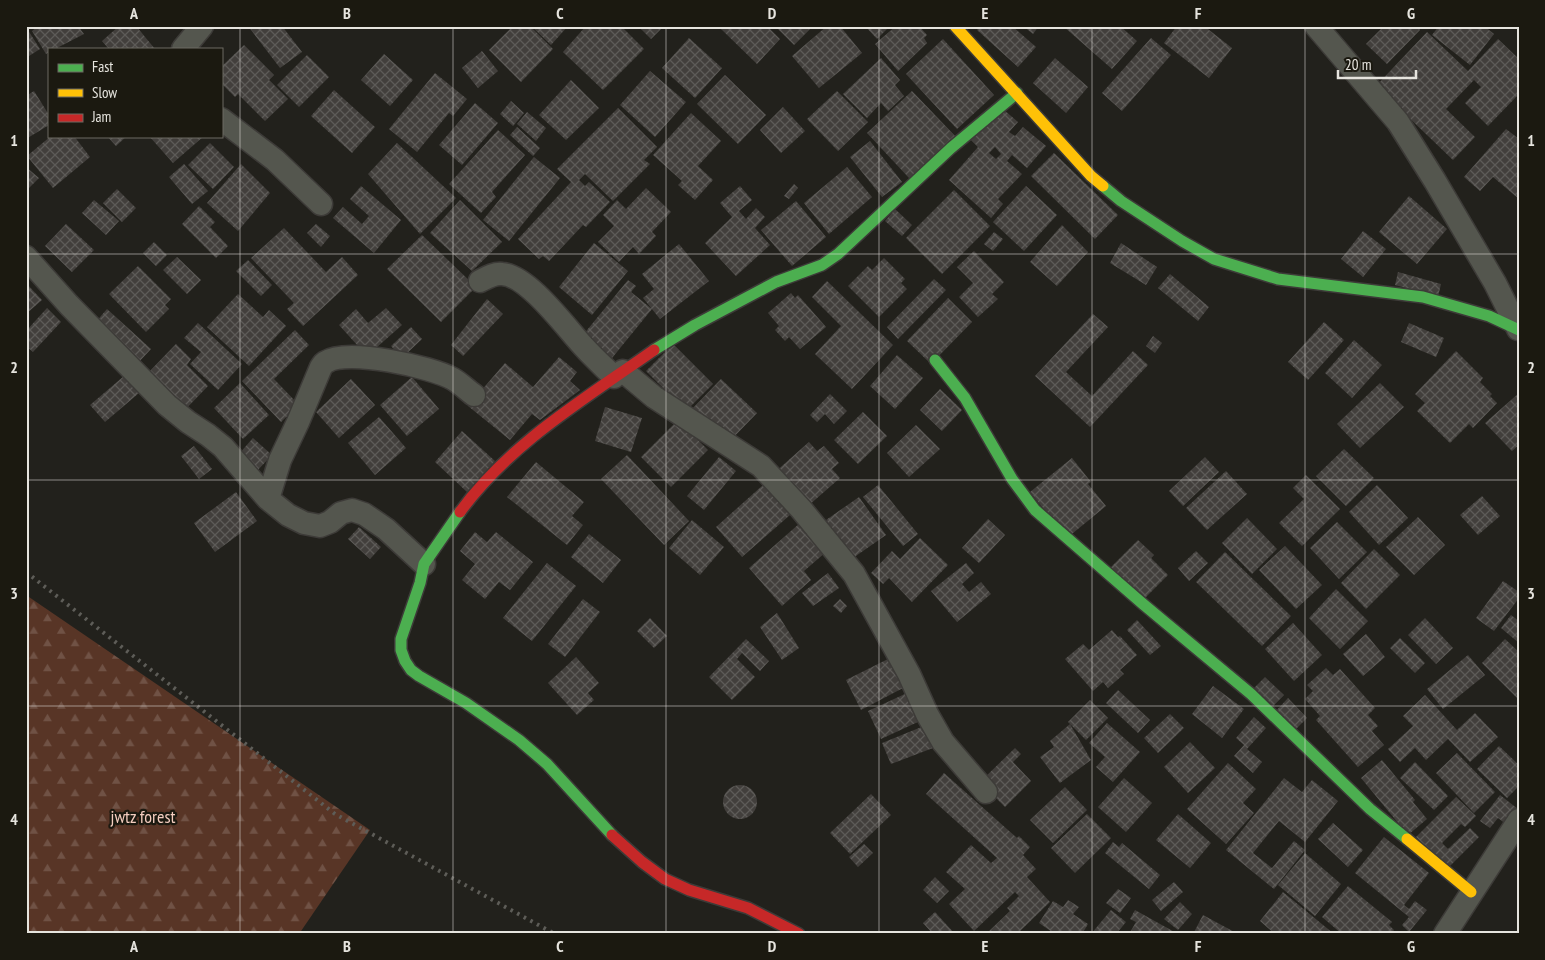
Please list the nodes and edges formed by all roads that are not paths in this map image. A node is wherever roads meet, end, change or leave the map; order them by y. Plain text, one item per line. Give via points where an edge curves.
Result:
1 (202, 26) edge
2 (955, 26) edge
3 (1316, 26) edge
4 (184, 48) edge
5 (1017, 93) junction
6 (222, 120) edge
7 (321, 204) dead end
8 (26, 257) edge
9 (480, 281) dead end
10 (1518, 329) edge
11 (935, 360) dead end
12 (618, 374) junction
13 (474, 395) dead end
14 (268, 499) junction
15 (424, 564) junction
16 (986, 792) dead end
17 (1519, 820) edge
18 (1471, 892) junction
19 (799, 934) edge
20 (1445, 934) edge

1 - 4 street
2 - 5 street
3 - 10 street via 1398,122 1495,283
5 - 10 street via 1091,176 1121,201 1214,259 1278,278 1423,297 1489,316
5 - 12 street via 951,148 838,254 822,265 776,282 695,325
6 - 7 street via 275,160
8 - 14 street via 167,405 223,447
9 - 12 street via 502,274 514,277 542,300 584,347
11 - 18 street via 965,398 1012,479 1035,510 1250,694 1370,809
12 - 15 street via 503,462 465,506
12 - 16 street via 760,466 801,509 854,574 943,742
13 - 14 street via 452,379 401,363 351,357 325,362 280,460
14 - 15 street via 288,515 320,526 352,510 364,514 386,529
15 - 19 street via 401,639 401,650 411,670 519,740 547,764 609,832 666,879 689,890 748,908
17 - 18 street
18 - 20 street

